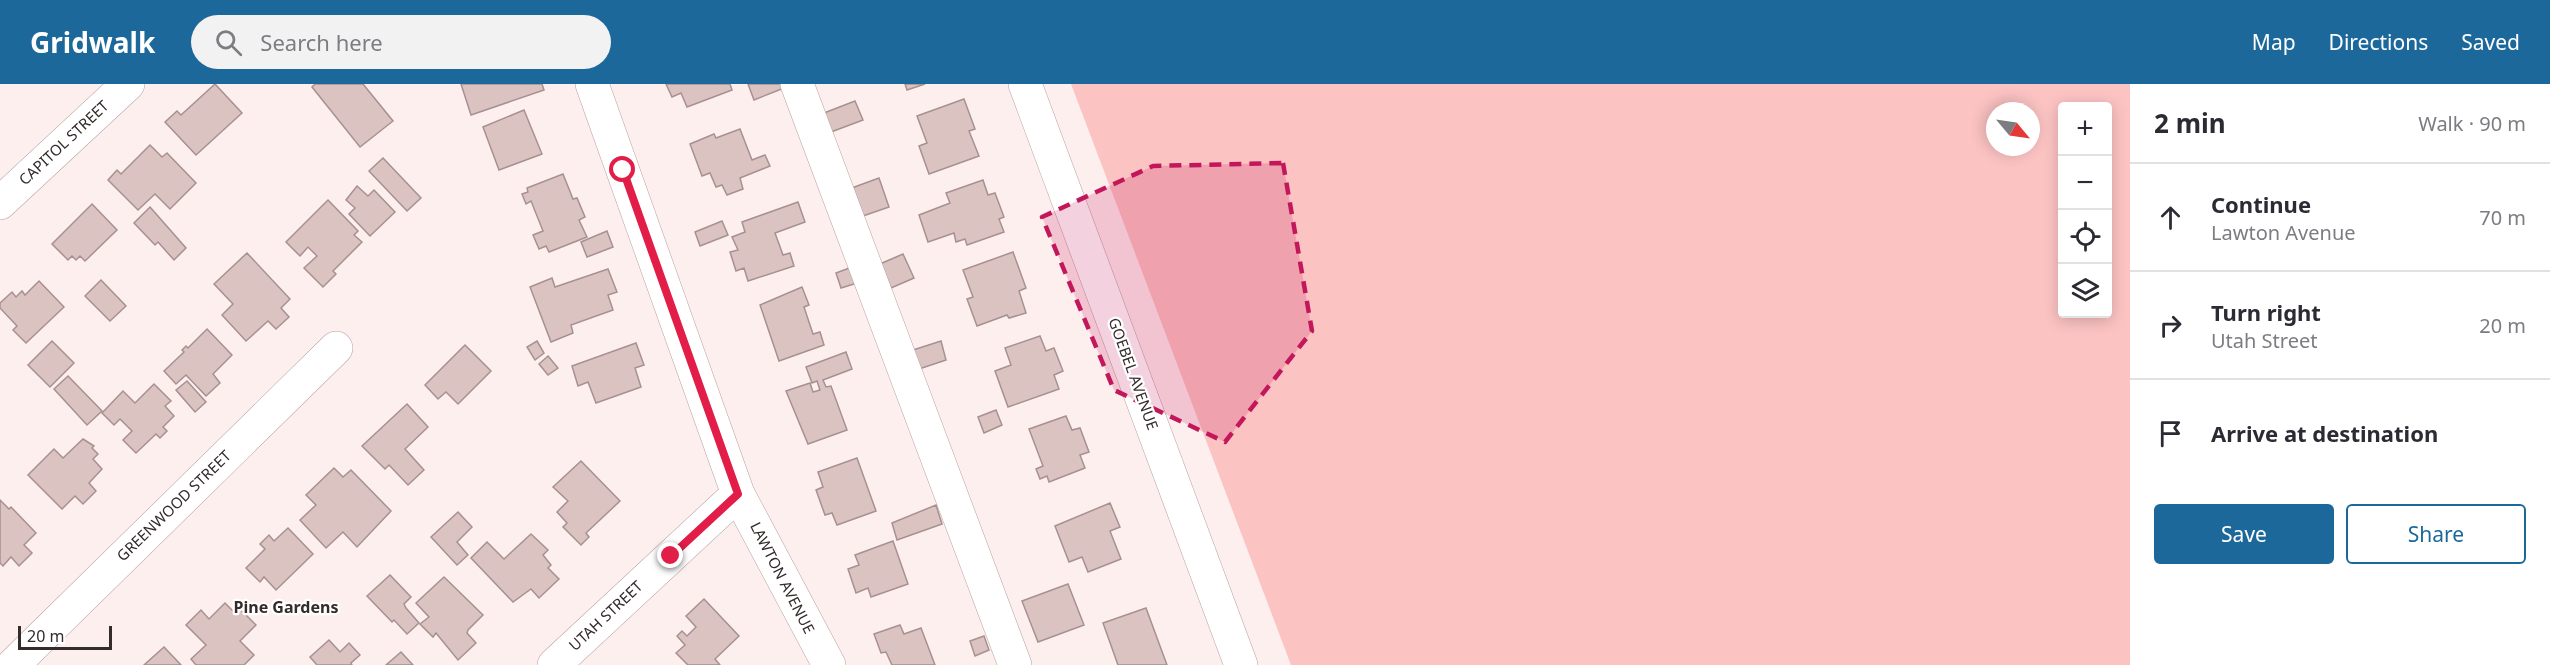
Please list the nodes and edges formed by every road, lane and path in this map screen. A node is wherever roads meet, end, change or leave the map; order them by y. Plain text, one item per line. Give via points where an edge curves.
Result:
1 (128, 84) edge
2 (592, 84) edge
3 (797, 84) edge
4 (1026, 84) edge
5 (0, 202) edge
6 (336, 348) dead end
7 (738, 494) junction
8 (13, 665) edge
9 (554, 665) edge
10 (829, 665) edge
11 (1015, 665) edge
12 (1241, 665) edge

1 - 5 street, CAPITOL STREET
2 - 7 street, LAWTON AVENUE
3 - 11 street
4 - 12 street, GOEBEL AVENUE
6 - 8 street, GREENWOOD STREET
7 - 9 street, UTAH STREET
7 - 10 street, LAWTON AVENUE

